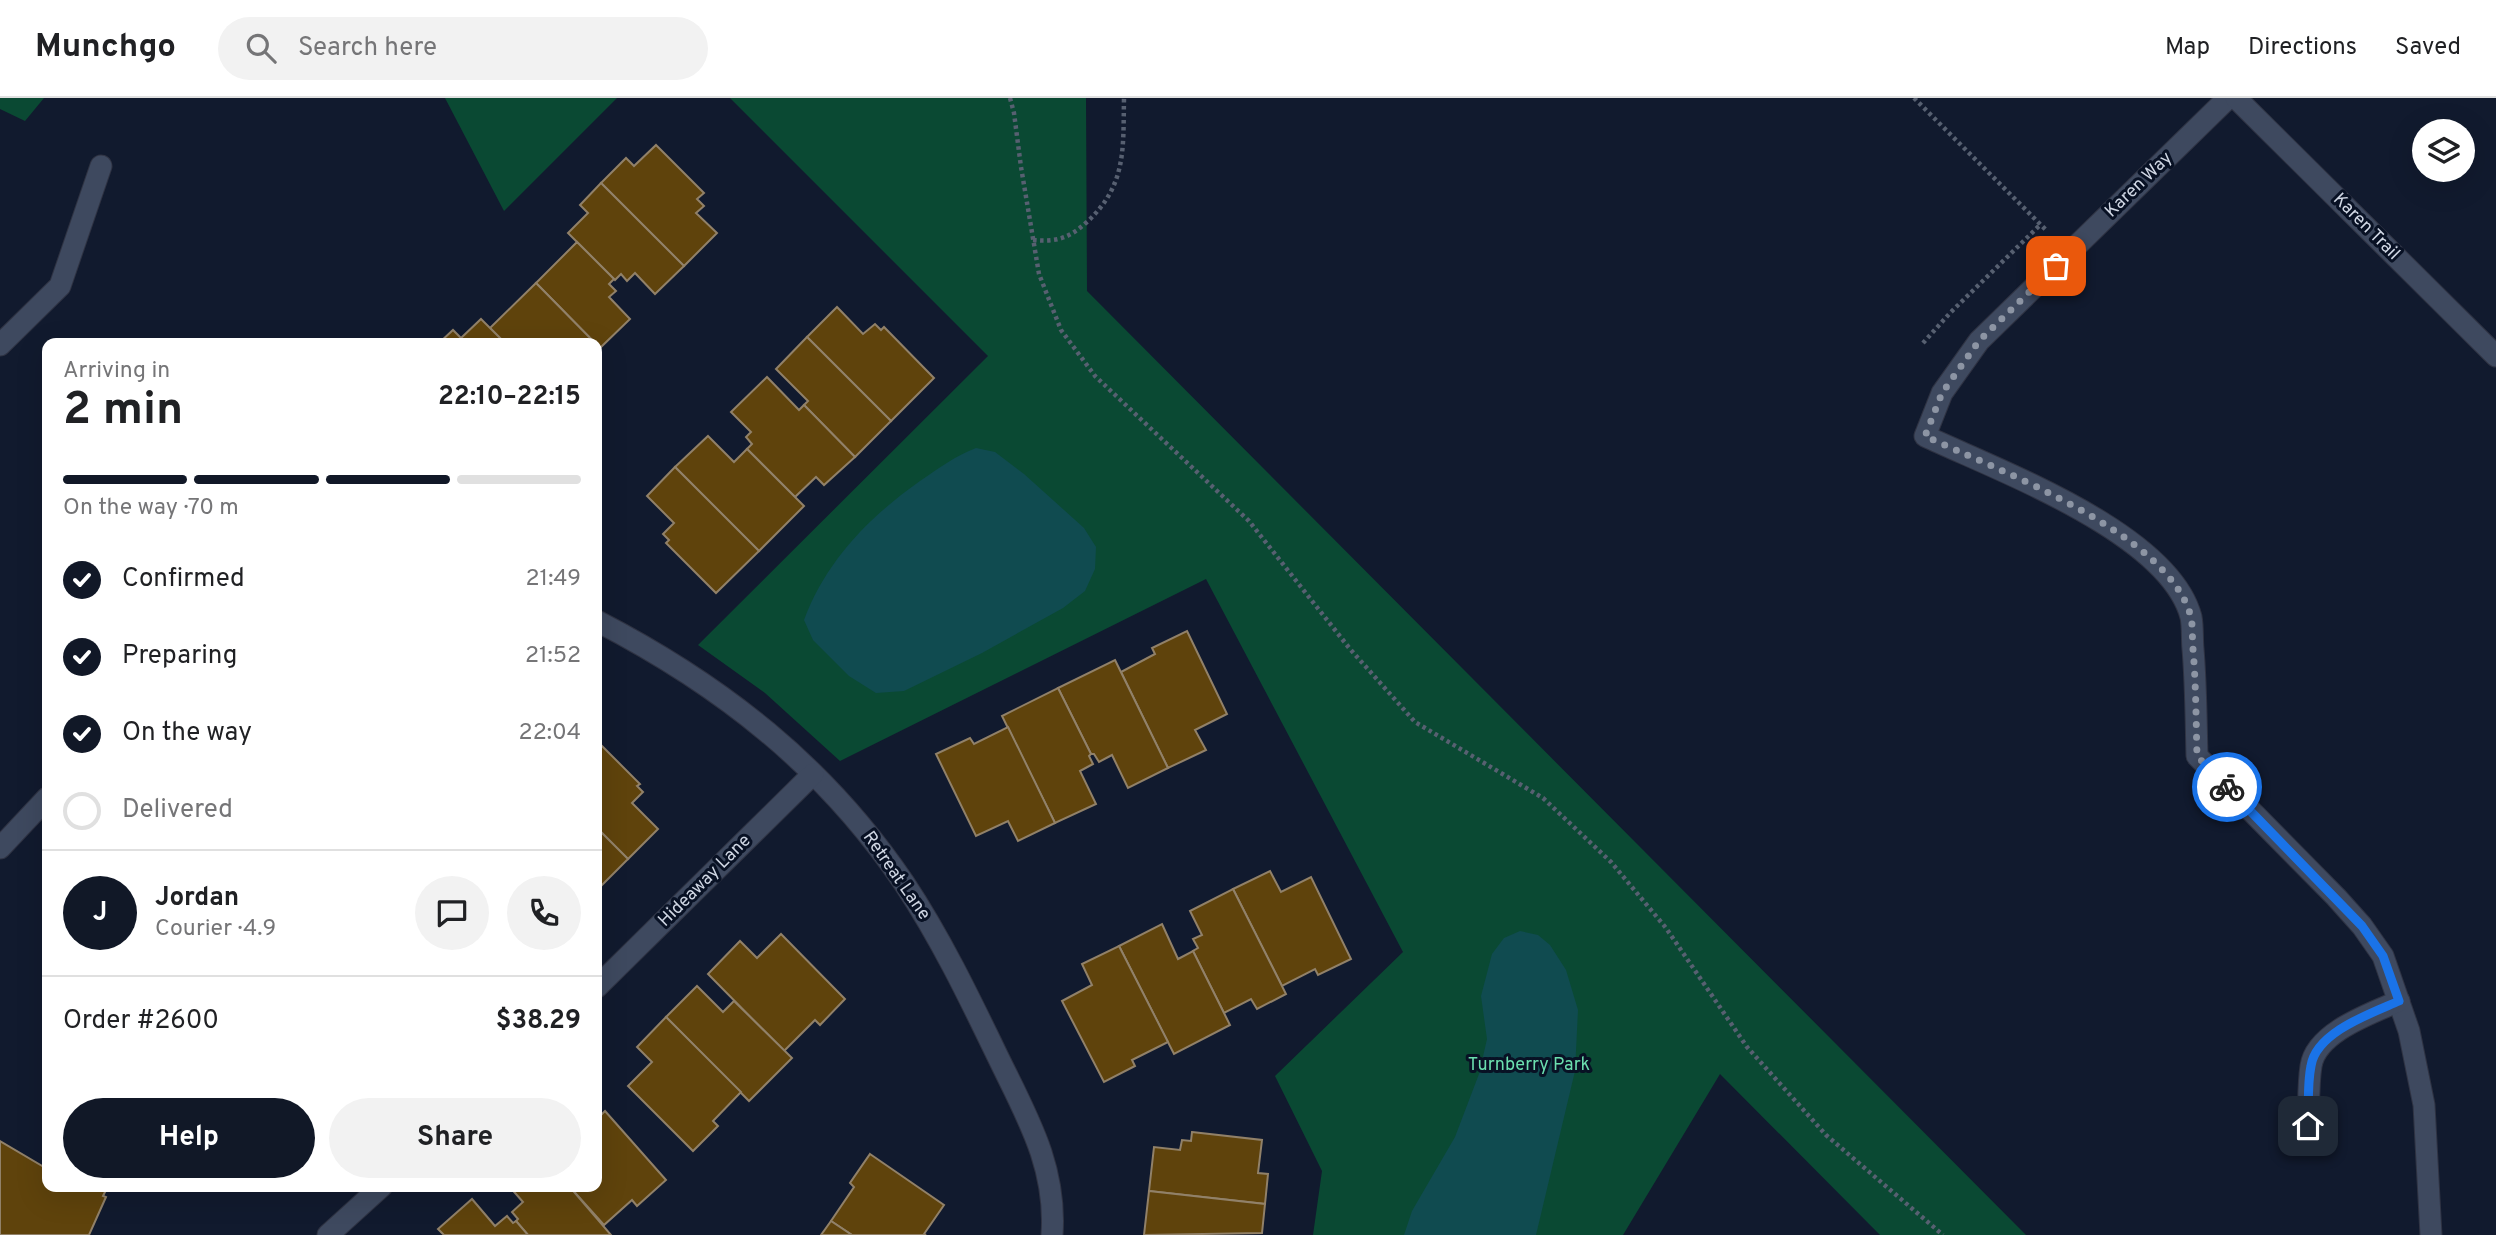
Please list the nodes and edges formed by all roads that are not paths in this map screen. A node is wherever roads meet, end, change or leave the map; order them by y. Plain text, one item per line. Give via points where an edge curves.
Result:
1 (2228, 98) edge
2 (2236, 98) edge
3 (101, 166) dead end
4 (0, 345) edge
5 (2496, 356) edge
6 (602, 624) edge
7 (813, 774) junction
8 (42, 803) edge
9 (0, 848) edge
10 (602, 982) edge
11 (2399, 1001) junction
12 (2308, 1126) dead end
13 (375, 1192) edge
14 (328, 1235) edge
15 (1052, 1235) edge
16 (2431, 1235) edge

1 - 11 street, Karen Way via 1979,341 1942,393 1925,436 2084,510 2154,560 2179,589 2191,618 2197,756 2362,926 2383,956
2 - 5 street, Karen Trail
3 - 4 street via 61,286
6 - 7 street, Retreat Lane via 715,690
7 - 10 street, Hideaway Lane
7 - 15 street, Retreat Lane via 882,853 948,956 1042,1152 1052,1188
8 - 9 street
11 - 12 street via 2358,1019 2325,1042 2311,1063
11 - 16 street via 2424,1105
13 - 14 street

